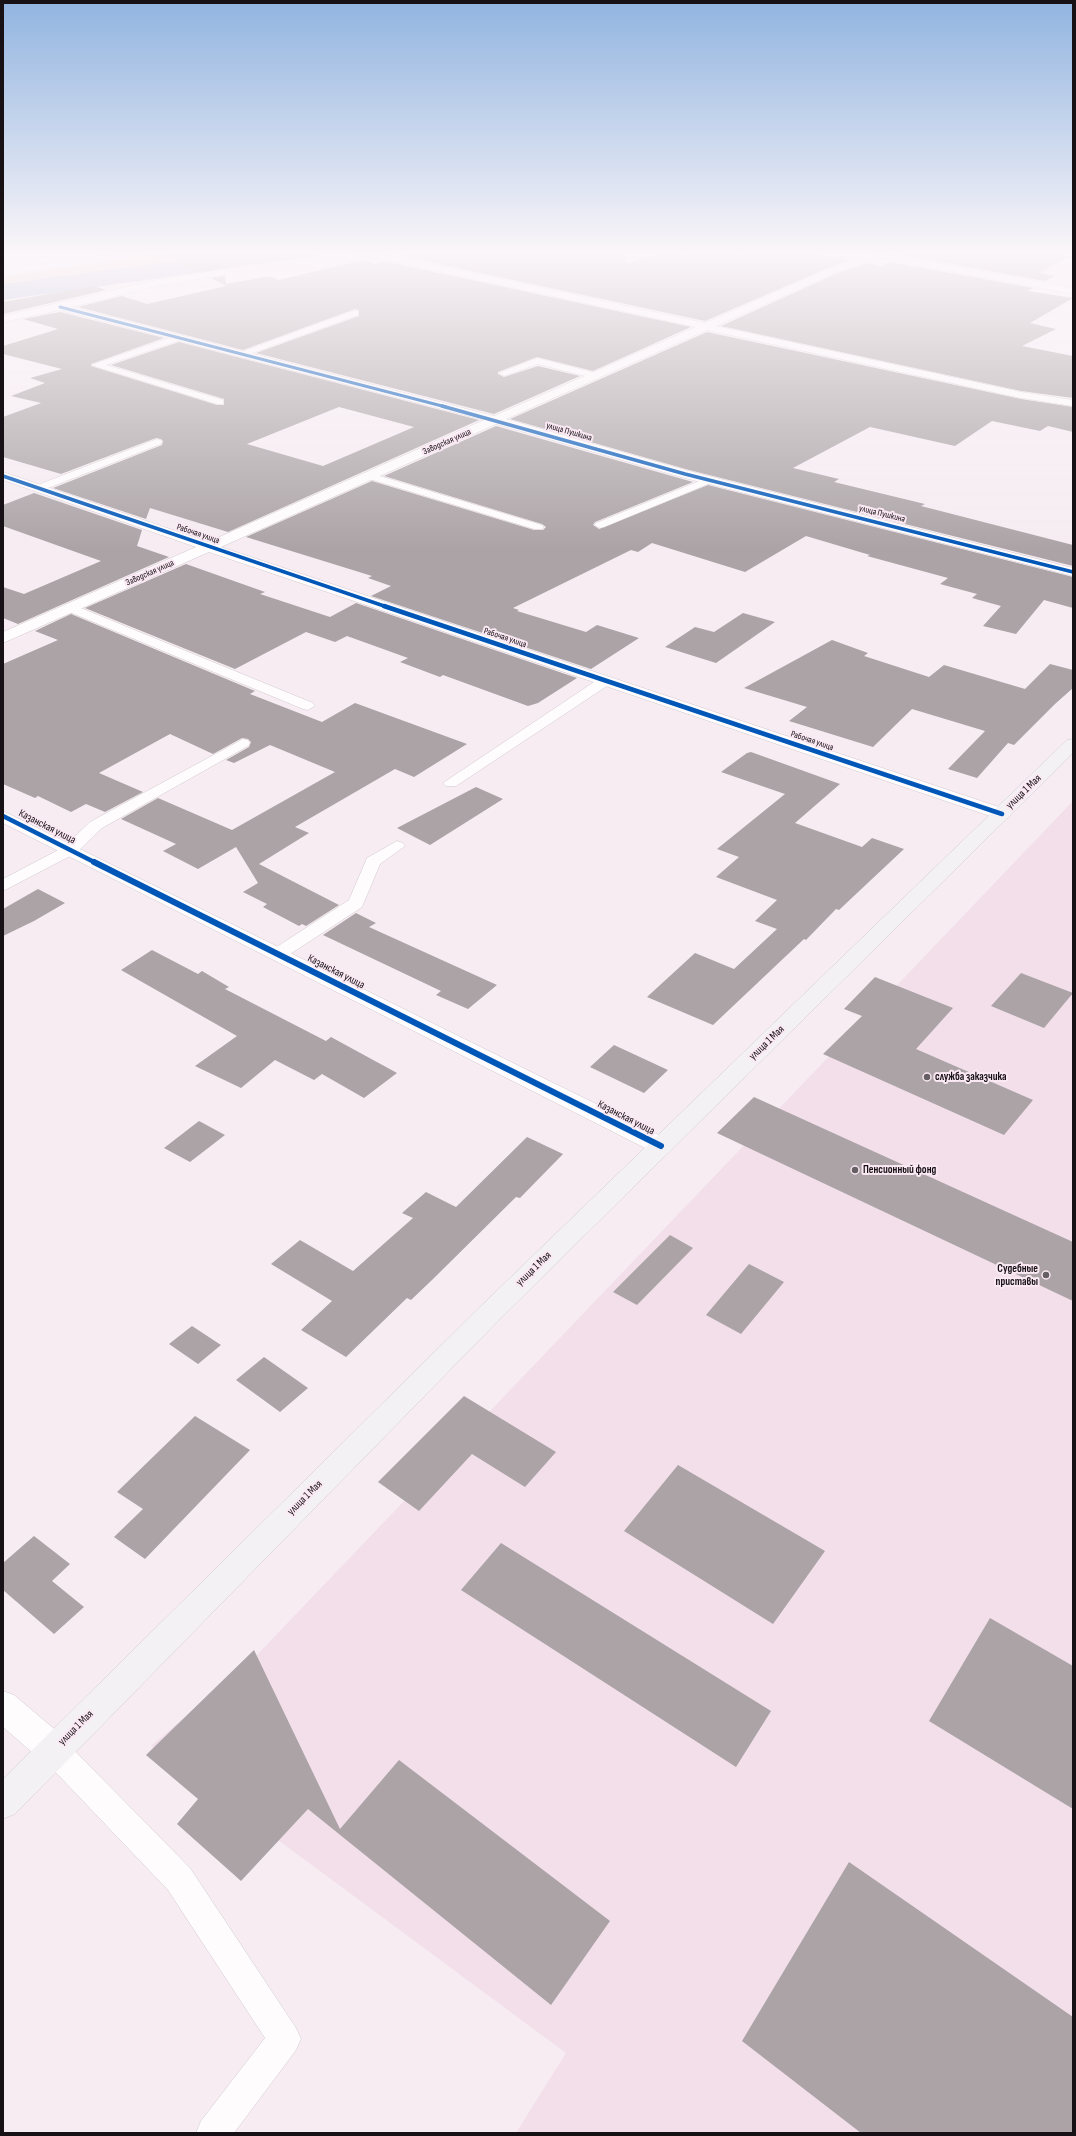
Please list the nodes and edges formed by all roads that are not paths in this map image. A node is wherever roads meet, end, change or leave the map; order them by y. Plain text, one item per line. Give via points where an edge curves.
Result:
1 (141, 350) edge
2 (224, 350) edge
3 (253, 350) edge
4 (655, 350) edge
5 (815, 350) edge
6 (241, 354) junction
7 (504, 373) dead end
8 (597, 376) junction
9 (220, 402) dead end
10 (1073, 403) edge
11 (496, 420) junction
12 (157, 442) dead end
13 (3, 476) edge
14 (370, 476) junction
15 (709, 480) junction
16 (39, 488) junction
17 (600, 525) dead end
18 (538, 527) dead end
19 (208, 547) junction
20 (1073, 572) edge
21 (71, 608) junction
22 (3, 638) edge
23 (605, 681) junction
24 (308, 706) dead end
25 (244, 743) dead end
26 (1073, 744) edge
27 (452, 783) dead end
28 (1002, 814) junction
29 (3, 816) edge
30 (397, 846) dead end
31 (70, 850) junction
32 (3, 886) edge
33 (278, 954) junction
34 (661, 1146) junction
35 (3, 1706) edge
36 (54, 1750) junction
37 (3, 1802) edge
38 (213, 2133) edge

1 - 9 lane via 96,364
2 - 6 street, улица Пушкина
3 - 6 lane
4 - 8 street, Заводская улица
5 - 10 street via 1021,395
6 - 11 street, улица Пушкина
7 - 8 lane via 537,362
8 - 11 street, Заводская улица
11 - 14 street, Заводская улица
11 - 15 street, улица Пушкина
12 - 16 lane
13 - 16 street, Рабочая улица
14 - 18 lane
14 - 19 street, Заводская улица
15 - 17 lane
15 - 20 street, улица Пушкина
16 - 19 street, Рабочая улица
19 - 21 street, Заводская улица
19 - 23 street, Рабочая улица
21 - 22 street, Заводская улица
21 - 24 lane
23 - 27 lane
23 - 28 street, Рабочая улица
25 - 31 lane via 96,825
26 - 28 main road, улица 1 Мая
28 - 34 main road, улица 1 Мая
29 - 31 street, Казанская улица
30 - 33 lane via 373,861 356,903
31 - 32 lane
31 - 33 street, Казанская улица
33 - 34 street, Казанская улица
34 - 36 main road, улица 1 Мая via 486,1316
35 - 36 street
36 - 37 main road, улица 1 Мая
36 - 38 lane via 179,1879 285,2039

